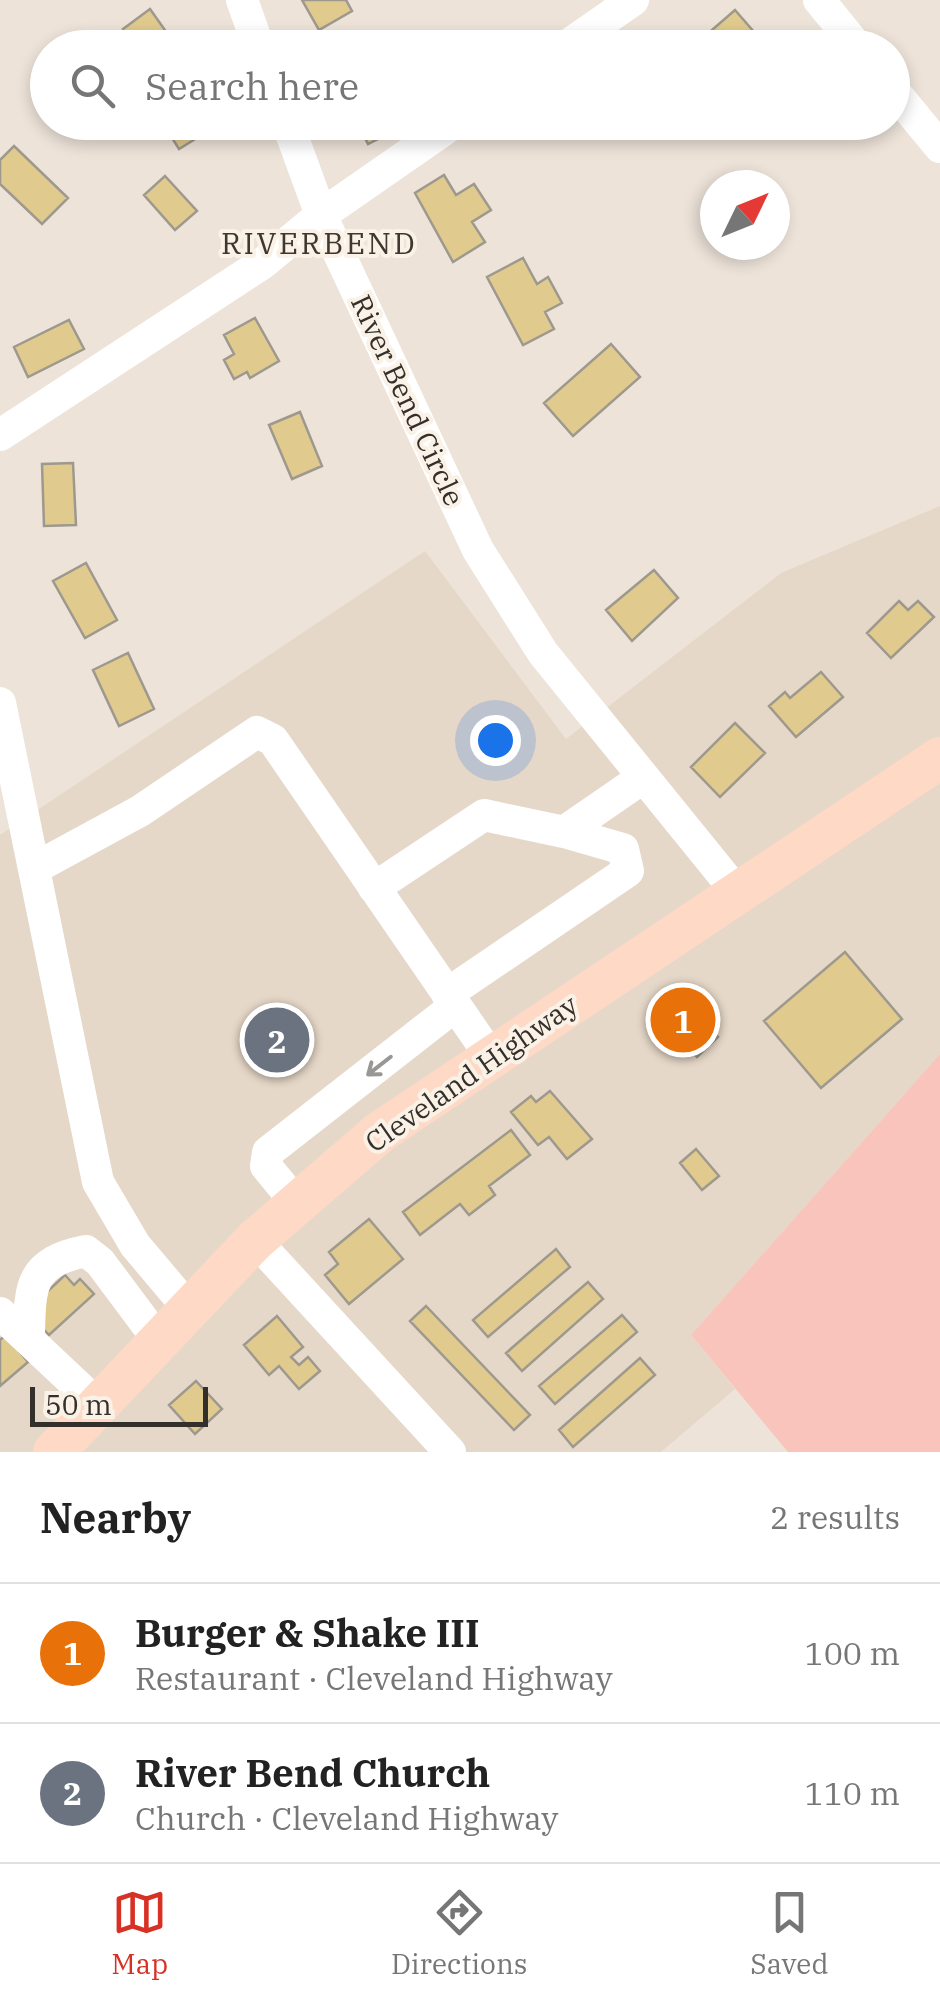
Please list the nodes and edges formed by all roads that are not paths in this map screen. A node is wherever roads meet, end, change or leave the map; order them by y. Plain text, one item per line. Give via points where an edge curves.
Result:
1 (242, 0) edge
2 (633, 0) edge
3 (819, 0) edge
4 (253, 30) edge
5 (590, 30) edge
6 (843, 30) edge
7 (910, 111) edge
8 (294, 140) edge
9 (429, 140) edge
10 (940, 147) edge
11 (321, 215) junction
12 (0, 436) edge
13 (0, 703) edge
14 (940, 758) edge
15 (641, 779) junction
16 (564, 832) junction
17 (35, 868) junction
18 (374, 888) junction
19 (736, 891) junction
20 (451, 1000) junction
21 (490, 1057) junction
22 (297, 1204) junction
23 (254, 1240) junction
24 (189, 1309) junction
25 (0, 1313) edge
26 (29, 1336) junction
27 (158, 1341) junction
28 (98, 1406) junction
29 (54, 1452) edge
30 (450, 1452) edge

1 - 4 street
2 - 5 street
3 - 6 street
7 - 10 street
8 - 11 street, River Bend Circle
9 - 11 street
11 - 12 street via 263,264
11 - 15 street, River Bend Circle via 478,550 543,653
13 - 17 street
14 - 19 main road, Cleveland Highway
15 - 16 street
15 - 19 street, River Bend Circle
16 - 18 street via 484,815
16 - 20 street via 624,849 628,871
17 - 18 street via 140,811 256,732 273,740
17 - 24 street via 98,1182 136,1245
18 - 20 street
19 - 21 main road, Cleveland Highway
20 - 21 street
20 -> 22 street via 268,1152 266,1166
21 - 22 main road, Cleveland Highway via 380,1132
22 - 23 main road, Cleveland Highway
23 - 24 main road, Cleveland Highway
23 - 30 street
24 - 27 main road, Cleveland Highway
25 - 26 street
26 - 27 street via 28,1294 40,1274 86,1252
26 - 28 street
27 - 28 main road, Cleveland Highway
28 - 29 main road, Cleveland Highway

